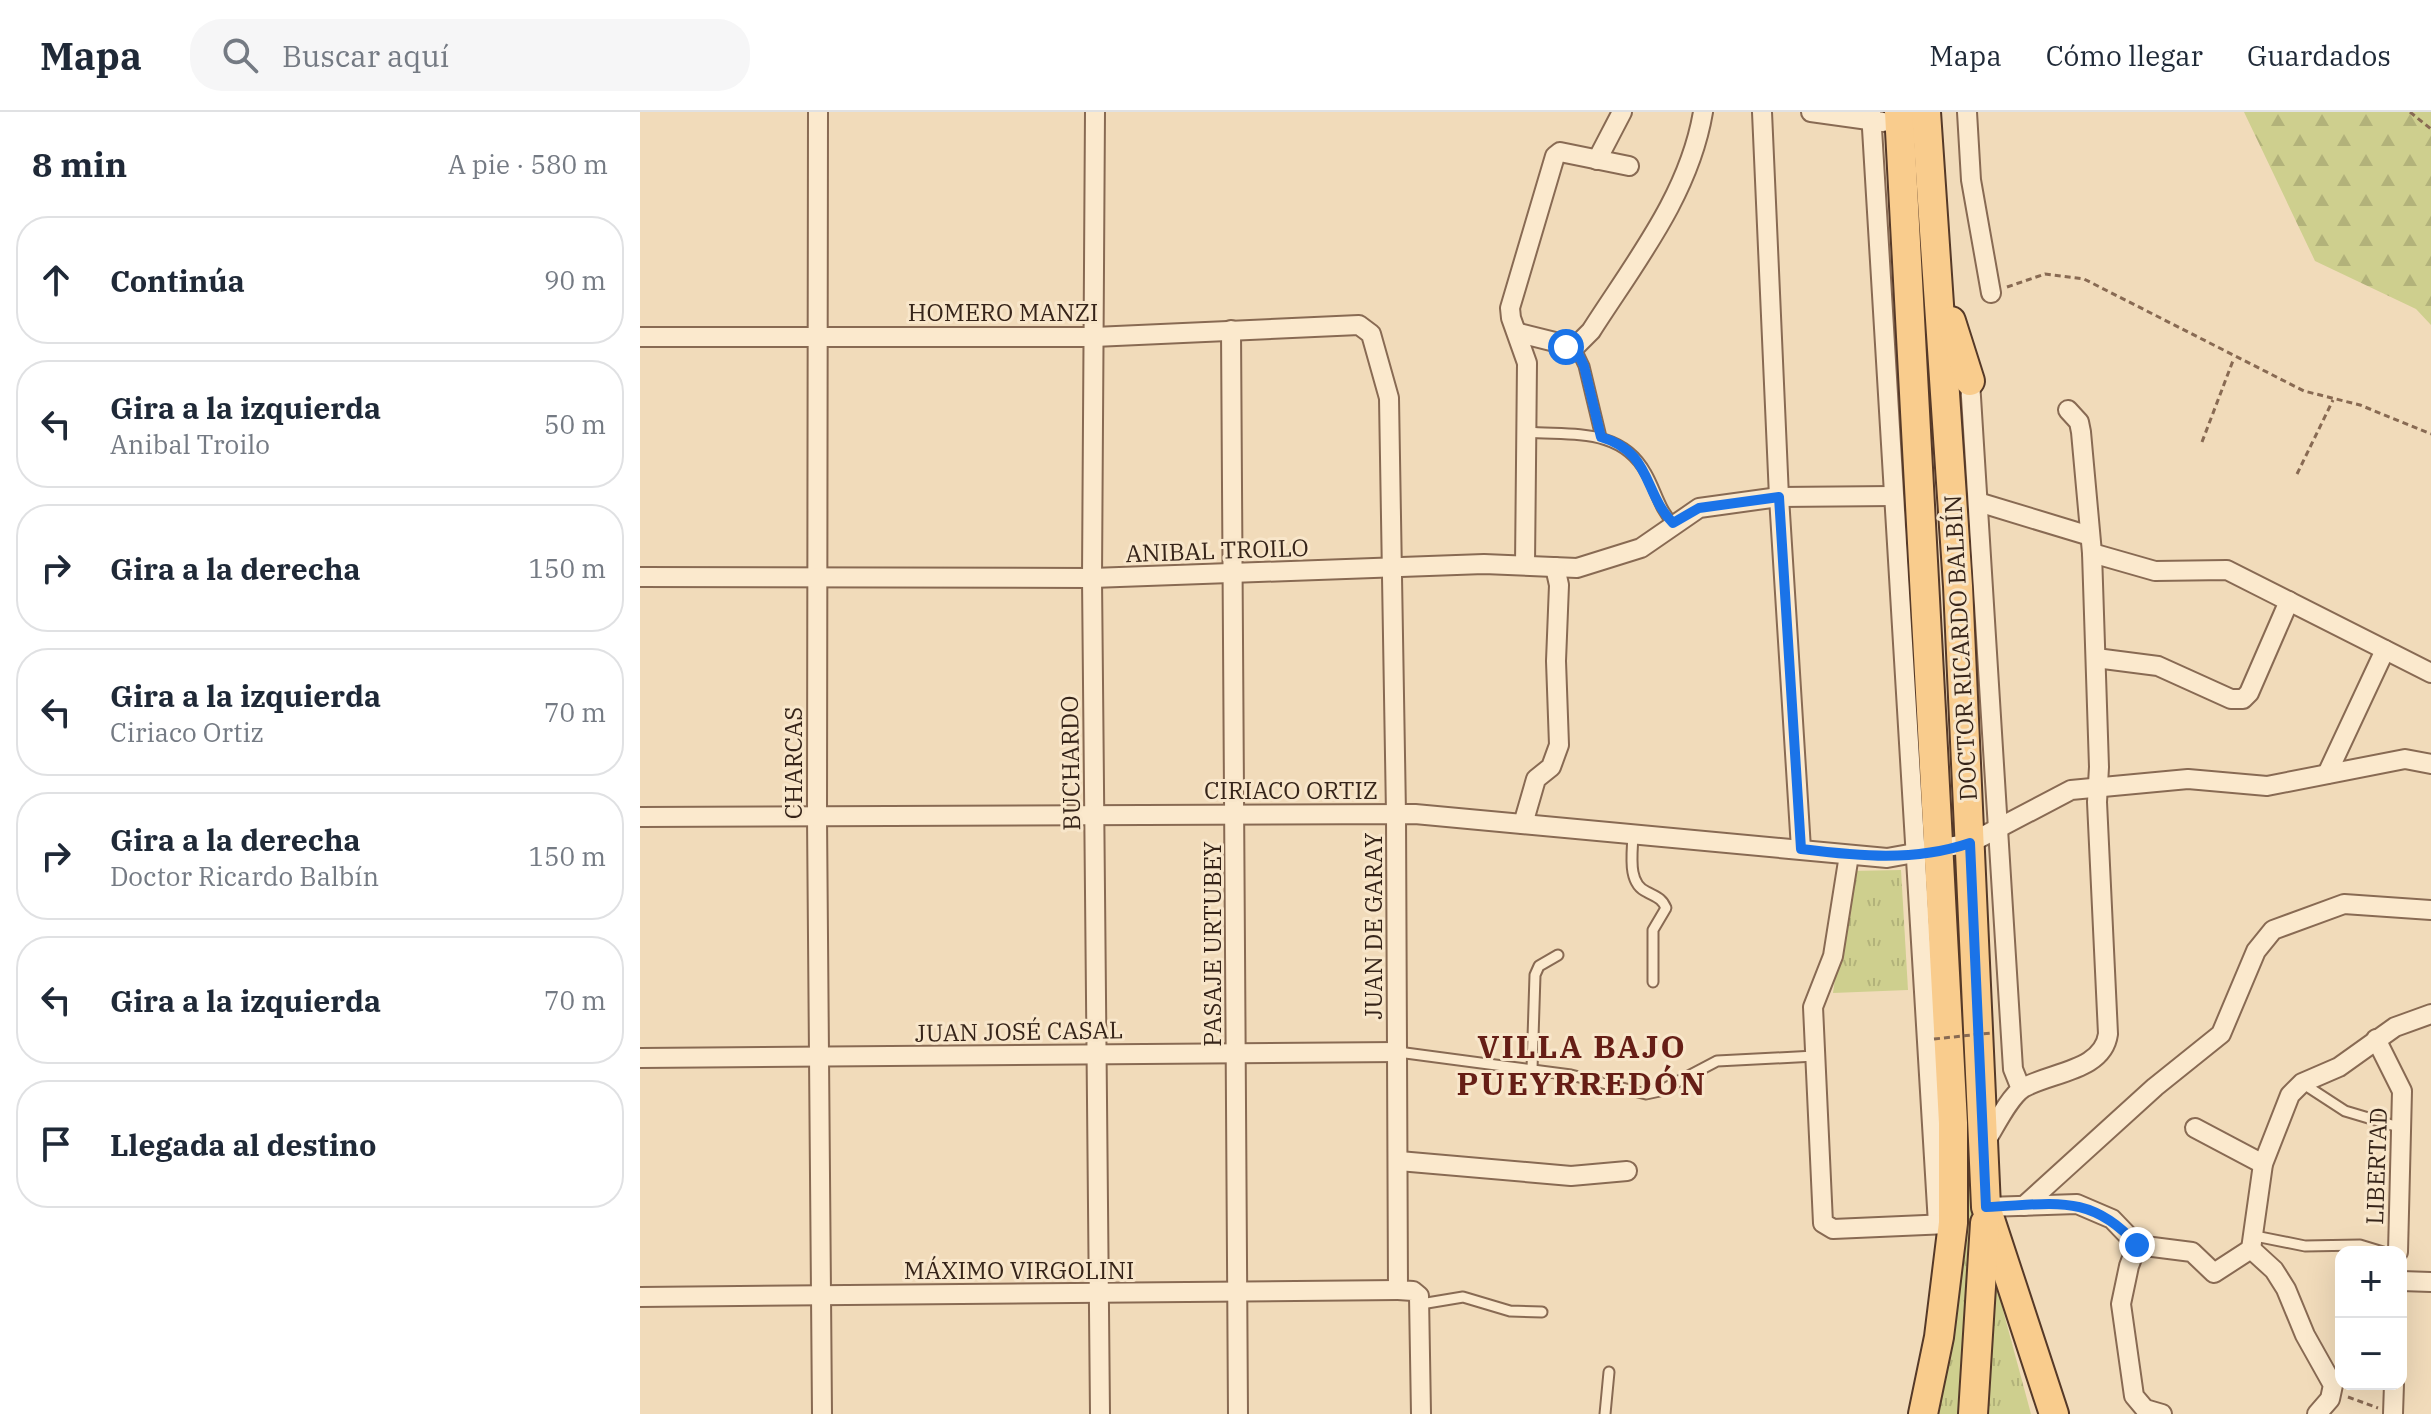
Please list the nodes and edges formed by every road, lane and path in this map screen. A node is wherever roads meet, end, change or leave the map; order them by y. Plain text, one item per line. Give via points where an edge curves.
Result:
1 (818, 112) edge
2 (1095, 112) edge
3 (1622, 112) edge
4 (1703, 112) edge
5 (1762, 112) edge
6 (1811, 112) edge
7 (1926, 112) edge
8 (1967, 112) edge
9 (2410, 112) edge
10 (1885, 117) edge
11 (2431, 129) edge
12 (1597, 160) junction
13 (1629, 166) dead end
14 (1937, 277) junction
15 (1991, 293) joint
16 (1366, 328) joint
17 (1231, 330) junction
18 (1519, 333) junction
19 (820, 334) junction
20 (640, 337) edge
21 (1094, 337) junction
22 (1575, 347) junction
23 (2234, 358) junction
24 (1970, 381) joint
25 (2333, 400) junction
26 (2068, 410) dead end
27 (1527, 432) junction
28 (2431, 434) edge
29 (1601, 437) junction
30 (2202, 442) dead end
31 (2297, 474) dead end
32 (1893, 496) junction
33 (1779, 497) junction
34 (1978, 502) junction
35 (1673, 523) junction
36 (2091, 545) junction
37 (1525, 565) junction
38 (1555, 567) junction
39 (1393, 569) junction
40 (1232, 574) junction
41 (640, 577) edge
42 (818, 578) junction
43 (1092, 578) junction
44 (2289, 601) junction
45 (2385, 650) junction
46 (2096, 658) junction
47 (2431, 673) edge
48 (2431, 764) edge
49 (2327, 774) junction
50 (2099, 786) junction
51 (1396, 814) junction
52 (1095, 815) junction
53 (1236, 815) junction
54 (640, 817) edge
55 (817, 817) junction
56 (1523, 824) junction
57 (1999, 829) junction
58 (1633, 832) junction
59 (1970, 843) junction
60 (1801, 849) junction
61 (1928, 853) junction
62 (1849, 855) junction
63 (2431, 910) edge
64 (1558, 955) dead end
65 (1653, 982) dead end
66 (2431, 1014) edge
67 (1991, 1033) dead end
68 (1934, 1039) dead end
69 (2376, 1039) junction
70 (1398, 1052) junction
71 (1237, 1053) junction
72 (1098, 1054) junction
73 (1815, 1056) junction
74 (818, 1057) junction
75 (640, 1058) edge
76 (1532, 1069) junction
77 (2302, 1083) junction
78 (2021, 1089) junction
79 (2195, 1128) dead end
80 (2402, 1128) junction
81 (1983, 1145) junction
82 (1399, 1161) junction
83 (2263, 1164) junction
84 (1627, 1171) dead end
85 (2024, 1206) junction
86 (1986, 1207) junction
87 (1945, 1224) junction
88 (2253, 1243) junction
89 (2137, 1245) junction
90 (2363, 1246) edge
91 (2398, 1246) edge
92 (2407, 1281) edge
93 (2431, 1282) edge
94 (1398, 1290) junction
95 (1236, 1292) junction
96 (821, 1295) junction
97 (1101, 1295) junction
98 (640, 1297) edge
99 (1421, 1304) junction
100 (1542, 1312) dead end
101 (1609, 1372) dead end
102 (2394, 1390) edge
103 (2334, 1392) junction
104 (2152, 1413) edge
105 (2393, 1413) edge
106 (822, 1414) edge
107 (1100, 1414) edge
108 (1238, 1414) edge
109 (1421, 1414) edge
110 (1605, 1414) edge
111 (1923, 1414) edge
112 (1973, 1414) edge
113 (2054, 1414) edge
114 (2317, 1414) edge

1 - 19 street, CHARCAS
2 - 21 street, BUCHARDO
3 - 12 street
4 - 22 street via 1671,207 1591,331
5 - 33 street
6 - 10 street
7 - 14 main road, DOCTOR RICARDO BALBÍN
8 - 15 street via 1971,180
9 - 11 path
10 - 32 street
10 - 61 main road, DOCTOR RICARDO BALBÍN
12 - 13 street
12 - 18 street via 1560,152 1555,156 1510,308
14 - 24 main road
14 - 59 main road, DOCTOR RICARDO BALBÍN
15 - 23 path via 2045,274 2074,276
16 - 17 street, HOMERO MANZI
16 - 39 street, JUAN DE GARAY via 1389,398
17 - 21 street, HOMERO MANZI
17 - 40 street, PASAJE URTUBEY
18 - 22 street
18 - 27 street via 1527,363
19 - 20 street, HOMERO MANZI
19 - 21 street, HOMERO MANZI
19 - 42 street, CHARCAS
21 - 43 street, BUCHARDO
22 - 29 lane
23 - 25 path
23 - 30 path
24 - 34 street
25 - 28 path via 2360,405
25 - 31 path
26 - 36 street via 2081,432
27 - 29 lane
27 - 37 street
29 - 35 lane via 1627,449 1644,469 1663,513
32 - 33 street, ANIBAL TROILO
32 - 61 street
33 - 35 street, ANIBAL TROILO via 1699,508
33 - 60 street
34 - 36 street
34 - 57 street
35 - 38 street, ANIBAL TROILO via 1626,555 1577,568
36 - 44 street via 2155,571 2227,570
36 - 46 street
37 - 38 street, ANIBAL TROILO
37 - 39 street, ANIBAL TROILO
38 - 56 street via 1559,745 1551,767 1536,779
39 - 40 street, ANIBAL TROILO
39 - 51 street, JUAN DE GARAY
40 - 43 street, ANIBAL TROILO
40 - 53 street, PASAJE URTUBEY
41 - 42 street, ANIBAL TROILO
42 - 43 street, ANIBAL TROILO
42 - 55 street, CHARCAS
43 - 52 street, BUCHARDO
44 - 45 street
44 - 46 street via 2243,699 2231,699 2158,666
45 - 47 street
45 - 49 street
46 - 50 street
48 - 49 street, CIRIACO ORTIZ via 2405,759
49 - 50 street, CIRIACO ORTIZ via 2267,786 2188,779
50 - 57 street, CIRIACO ORTIZ via 2065,791
50 - 78 street via 2106,1046 2095,1058
51 - 53 street, CIRIACO ORTIZ
51 - 56 street, CIRIACO ORTIZ
51 - 70 street, JUAN DE GARAY
52 - 53 street, CIRIACO ORTIZ
52 - 55 street, CIRIACO ORTIZ
52 - 72 street, BUCHARDO
53 - 71 street, PASAJE URTUBEY
54 - 55 street, CIRIACO ORTIZ
55 - 74 street, CHARCAS
56 - 58 street, CIRIACO ORTIZ
57 - 59 street, CIRIACO ORTIZ
57 - 78 street via 2013,1069
58 - 60 street, CIRIACO ORTIZ
58 - 65 lane via 1636,883 1666,908 1653,930
59 - 61 street, CIRIACO ORTIZ
59 - 81 main road, DOCTOR RICARDO BALBÍN
60 - 62 street, CIRIACO ORTIZ
61 - 62 street, CIRIACO ORTIZ
61 - 87 main road, DOCTOR RICARDO BALBÍN via 1953,1123
62 - 73 street via 1833,956 1815,995
63 - 85 street via 2344,904 2273,930 2256,951 2221,1034
64 - 76 lane via 1539,966 1535,975
66 - 69 street
67 - 68 path, bridge
69 - 77 street via 2339,1067
69 - 80 street, LIBERTAD via 2402,1091
70 - 71 street, JUAN JOSÉ CASAL
70 - 76 lane
70 - 82 street, JUAN DE GARAY
71 - 72 street, JUAN JOSÉ CASAL
71 - 95 street, PASAJE URTUBEY
72 - 74 street, JUAN JOSÉ CASAL
72 - 97 street, BUCHARDO
73 - 76 lane via 1717,1061 1646,1094
73 - 87 street via 1823,1223 1833,1229
74 - 75 street, JUAN JOSÉ CASAL
74 - 96 street, CHARCAS
77 - 80 lane via 2345,1111
77 - 83 street via 2285,1104
78 - 81 street
79 - 83 street
80 - 91 street, LIBERTAD
81 - 86 main road, DOCTOR RICARDO BALBÍN
82 - 84 street via 1571,1176
82 - 94 street, JUAN DE GARAY
83 - 88 street
85 - 86 street
85 - 89 street via 2077,1204 2112,1219
86 - 112 main road
86 - 113 main road, DOCTOR RICARDO BALBÍN
87 - 111 main road, DOCTOR RICARDO BALBÍN via 1939,1337
88 - 89 street via 2214,1273 2192,1252
88 - 90 lane
88 - 103 street via 2286,1289
89 - 104 street via 2121,1304 2134,1396
92 - 93 street
94 - 95 street, MÁXIMO VIRGOLINI
94 - 99 street via 1413,1291
95 - 97 street, MÁXIMO VIRGOLINI
95 - 108 street, PASAJE URTUBEY
96 - 97 street, MÁXIMO VIRGOLINI
96 - 98 street, MÁXIMO VIRGOLINI
96 - 106 street, CHARCAS
97 - 107 street, BUCHARDO
99 - 100 lane via 1463,1297 1510,1311
99 - 109 street
101 - 110 lane
102 - 105 street
103 - 105 path
103 - 114 street

